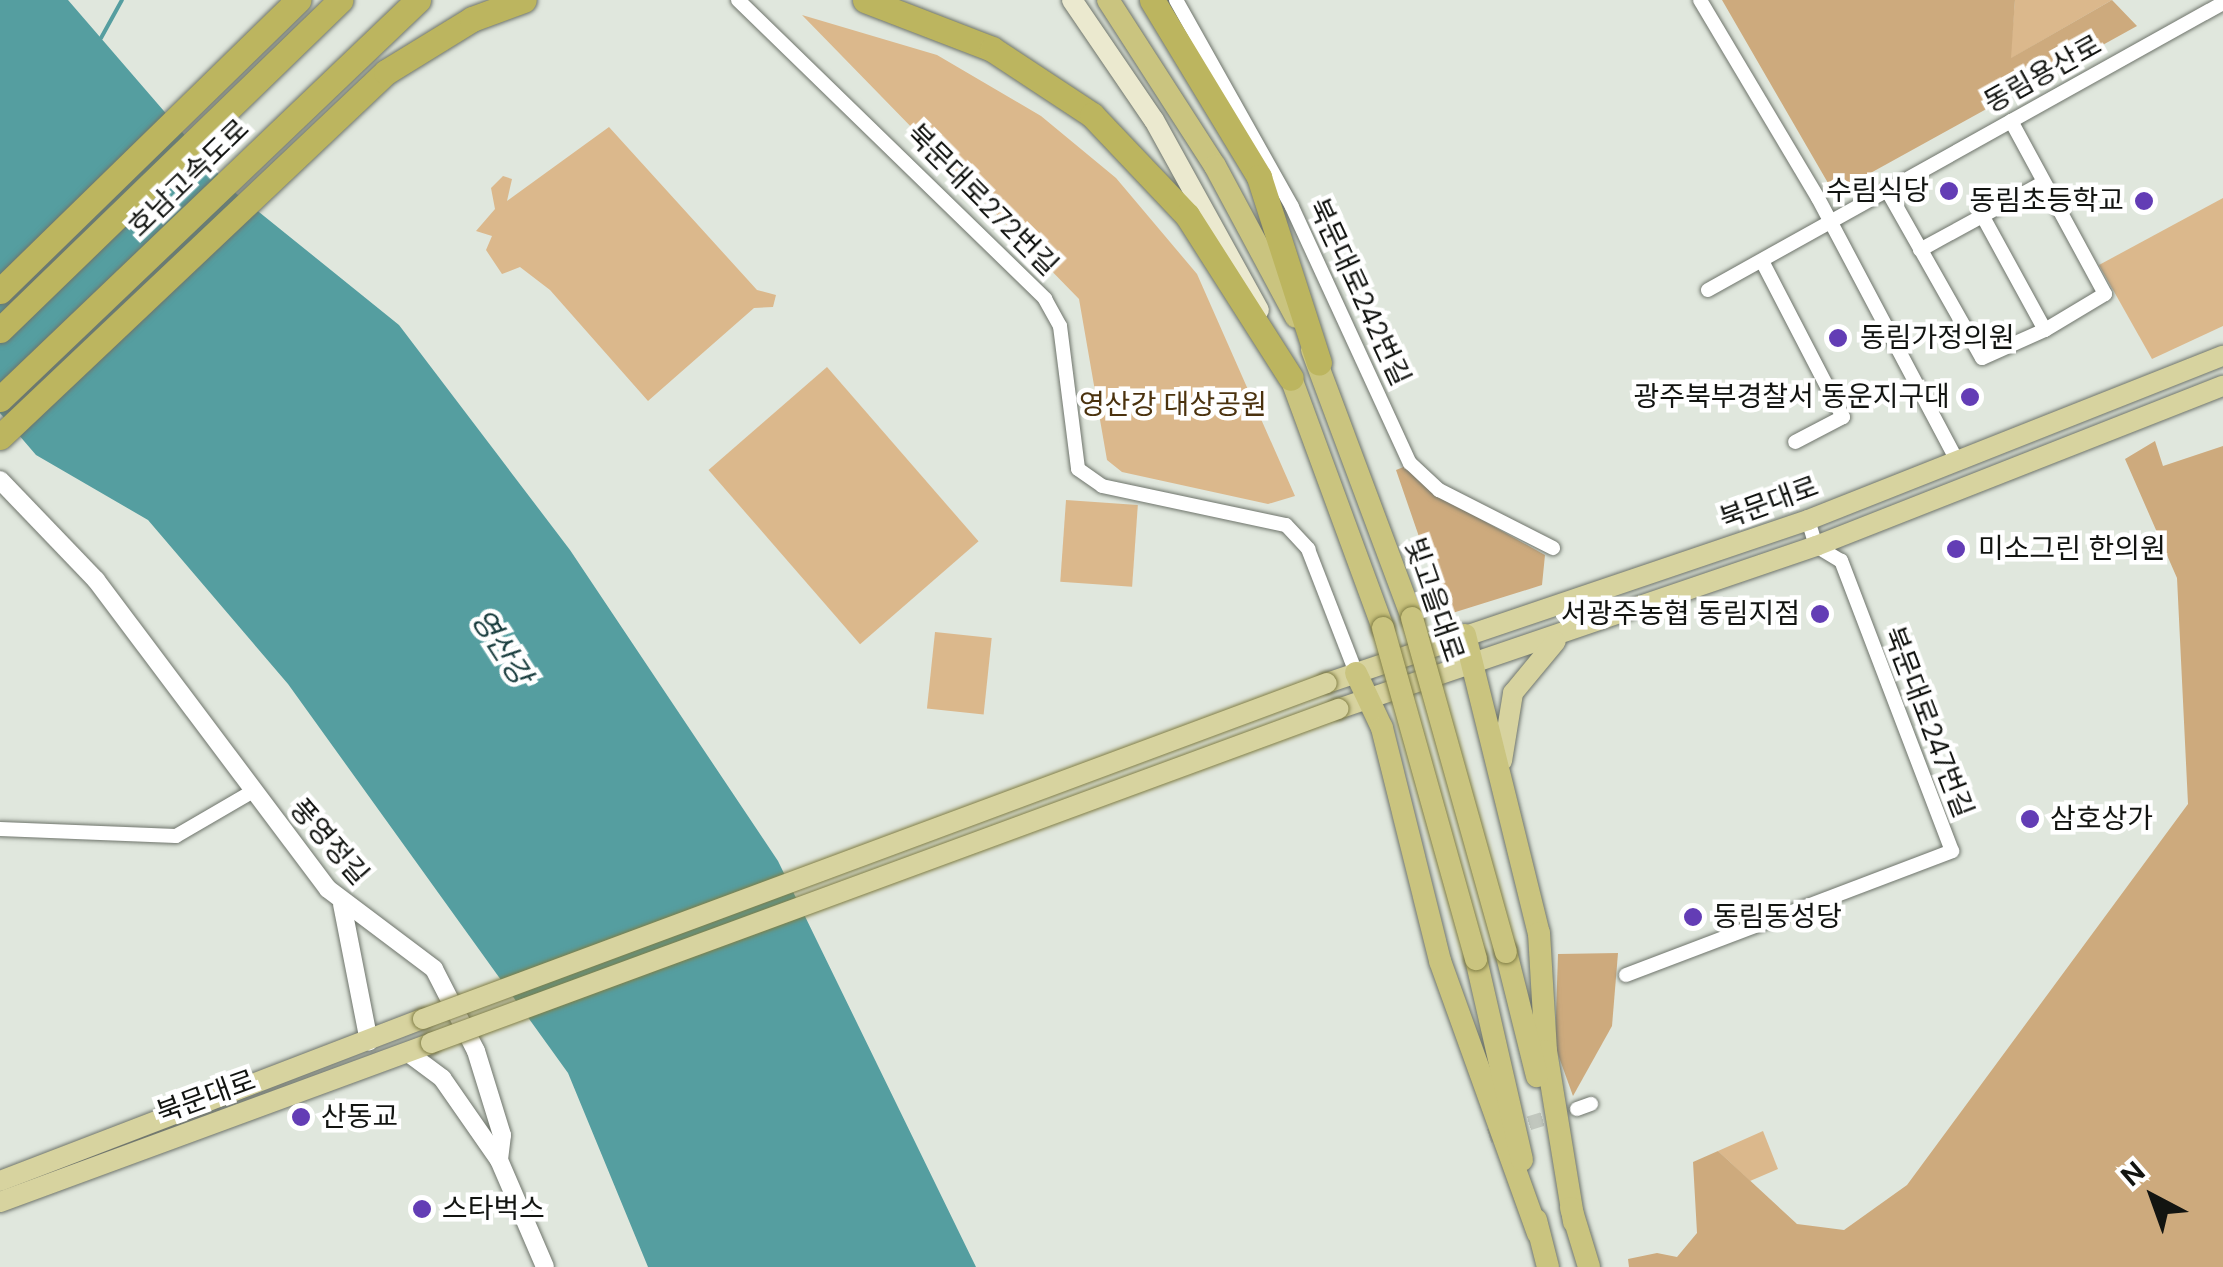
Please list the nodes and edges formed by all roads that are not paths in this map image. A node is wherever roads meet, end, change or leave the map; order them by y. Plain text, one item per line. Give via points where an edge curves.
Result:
1 (298, 0) edge
2 (340, 0) edge
3 (418, 0) edge
4 (524, 0) edge
5 (738, 0) edge
6 (865, 0) edge
7 (1072, 0) edge
8 (1108, 0) edge
9 (1152, 0) edge
10 (1176, 0) edge
11 (1700, 0) edge
12 (2223, 3) edge
13 (2011, 121) junction
14 (2044, 182) junction
15 (1887, 190) junction
16 (1982, 215) junction
17 (1830, 222) junction
18 (1920, 250) junction
19 (1762, 260) junction
20 (1708, 290) dead end
21 (0, 291) edge
22 (0, 330) edge
23 (2045, 330) junction
24 (2223, 356) edge
25 (1319, 363) junction
26 (1290, 378) junction
27 (2223, 386) edge
28 (0, 399) edge
29 (0, 437) edge
30 (1795, 442) dead end
31 (1956, 459) junction
32 (0, 480) edge
33 (1808, 520) junction
34 (1816, 546) junction
35 (1552, 548) dead end
36 (1566, 633) junction
37 (1465, 635) junction
38 (1474, 664) junction
39 (1356, 673) junction
40 (1369, 701) junction
41 (1502, 761) junction
42 (250, 793) junction
43 (0, 829) edge
44 (342, 904) junction
45 (1626, 975) dead end
46 (369, 1041) junction
47 (407, 1052) junction
48 (499, 1160) junction
49 (0, 1182) edge
50 (0, 1202) edge
51 (1574, 1222) junction
52 (1538, 1233) junction
53 (545, 1267) edge
54 (1548, 1267) edge
55 (1589, 1267) edge

1 - 21 highway
2 - 22 highway, 호남고속도로
3 - 28 highway, 호남고속도로
4 - 29 highway via 472,18 386,72
5 - 39 street, 북문대로272번길 via 1045,299 1060,326 1078,468 1102,486 1299,535
6 - 26 highway via 992,50 1092,116 1187,215
7 - 26 main road, 빛고을대로 via 1193,186
8 - 25 highway, 빛고을대로 via 1215,166
9 - 25 highway via 1259,176
10 - 35 street, 북문대로242번길 via 1292,206 1410,463 1439,490
11 - 17 street
12 - 13 street, 동림용산로
13 - 14 street
13 - 15 street, 동림용산로
14 - 16 street
14 - 23 street via 2106,294
15 - 17 street, 동림용산로
15 - 18 street
16 - 18 street
16 - 23 street
17 - 19 street
17 - 31 street
18 - 23 street via 1982,358
19 - 20 street
19 - 30 street via 1844,417
24 - 31 main road, 북문대로
25 - 51 highway, 빛고을대로, bridge via 1412,618
26 - 52 highway, 빛고을대로, bridge via 1383,628 1476,959
27 - 34 main road, 북문대로
31 - 33 main road, 북문대로
32 - 42 street, 풍영정길 via 96,580
33 - 34 street, 북문대로247번길
33 - 37 main road, 북문대로
34 - 36 main road, 북문대로
34 - 45 street, 북문대로247번길 via 1841,561 1952,852
36 - 38 main road, 북문대로
36 - 41 main road via 1513,692
37 - 38 highway
37 - 39 main road, 북문대로
38 - 40 main road, 북문대로
38 - 41 highway
39 - 40 highway
39 - 46 main road, 북문대로, bridge
40 - 47 main road, 북문대로, bridge
40 - 52 highway via 1440,961
41 - 51 highway via 1539,932 1546,1052
42 - 43 street via 176,836
42 - 44 street, 풍영정길
44 - 46 street
44 - 48 street, 풍영정길 via 396,932 444,982 494,1105
46 - 49 main road, 북문대로
47 - 48 street via 442,1078
47 - 50 main road, 북문대로
48 - 53 street, 풍영정길
51 - 55 highway, 빛고을대로
52 - 54 highway, 빛고을대로

